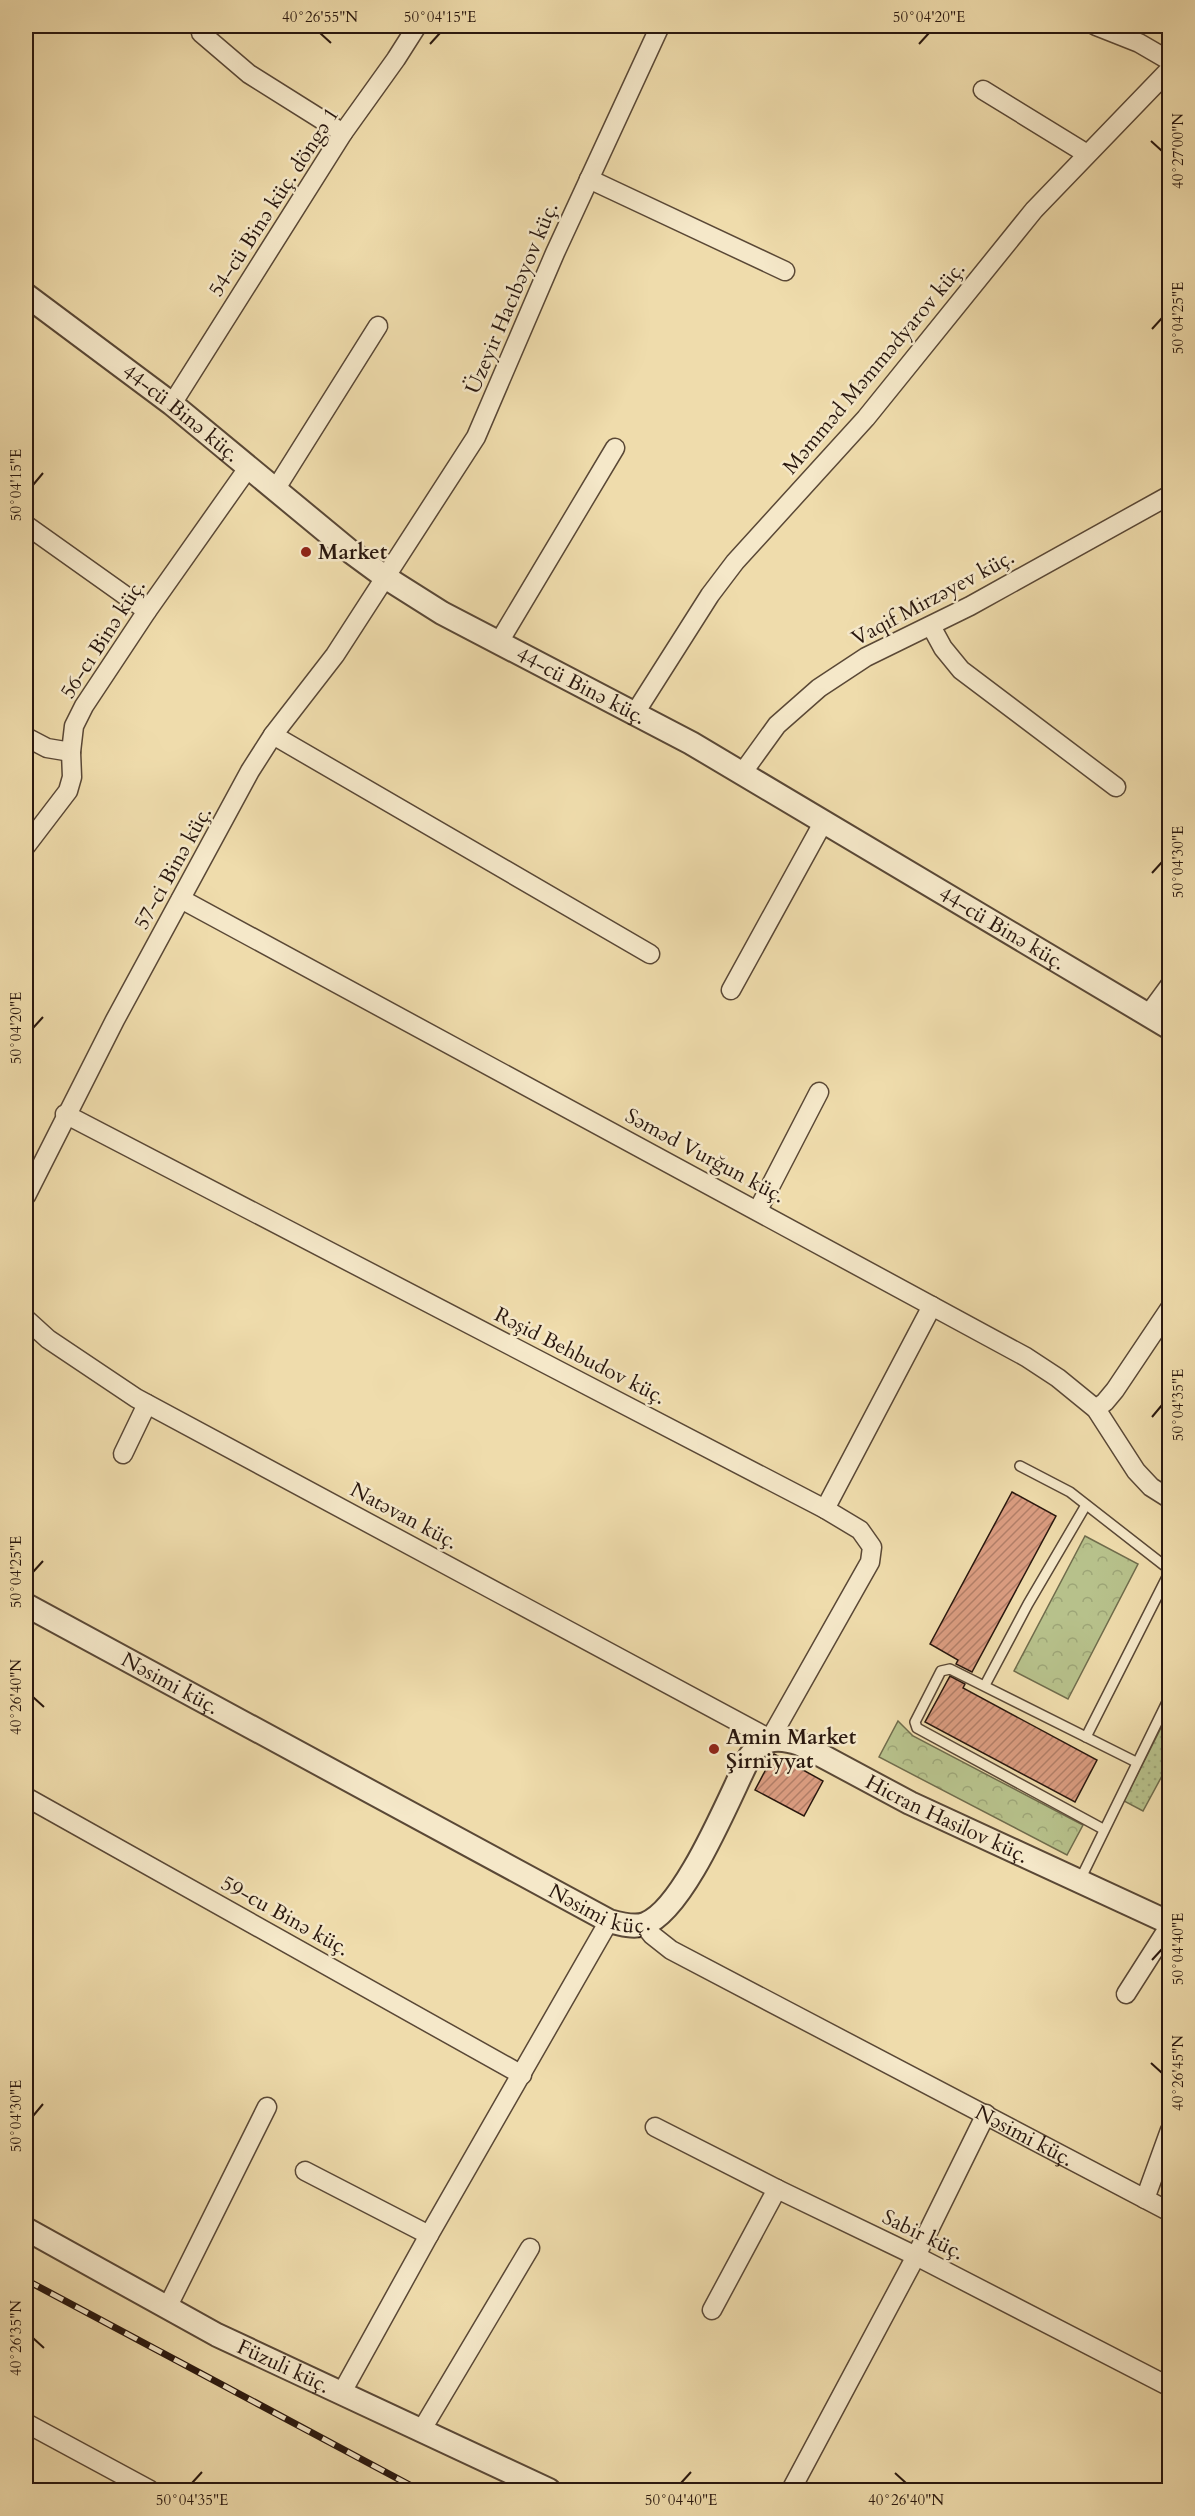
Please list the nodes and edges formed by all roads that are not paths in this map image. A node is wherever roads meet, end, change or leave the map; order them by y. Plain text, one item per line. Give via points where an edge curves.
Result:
1 (417, 26) edge
2 (660, 26) edge
3 (1096, 26) edge
4 (201, 33) dead end
5 (1170, 61) edge
6 (1170, 69) edge
7 (984, 90) dead end
8 (343, 133) junction
9 (1086, 154) junction
10 (589, 179) junction
11 (785, 272) dead end
12 (26, 295) edge
13 (378, 326) dead end
14 (172, 404) junction
15 (615, 448) dead end
16 (248, 468) junction
17 (275, 490) junction
18 (1170, 495) edge
19 (26, 525) edge
20 (385, 577) junction
21 (147, 611) junction
22 (931, 626) junction
23 (500, 642) junction
24 (634, 713) junction
25 (273, 735) junction
26 (26, 737) edge
27 (71, 752) junction
28 (743, 772) junction
29 (1116, 787) dead end
30 (824, 821) junction
31 (26, 846) edge
32 (181, 899) junction
33 (650, 954) dead end
34 (1170, 985) edge
35 (731, 990) dead end
36 (1148, 1015) junction
37 (1170, 1028) edge
38 (819, 1092) dead end
39 (65, 1114) junction
40 (26, 1196) edge
41 (758, 1210) junction
42 (932, 1306) junction
43 (1170, 1308) edge
44 (26, 1319) edge
45 (147, 1404) junction
46 (1096, 1409) junction
47 (123, 1454) dead end
48 (1020, 1466) dead end
49 (1170, 1499) edge
50 (1086, 1504) junction
51 (825, 1509) junction
52 (1170, 1570) edge
53 (26, 1605) edge
54 (985, 1685) junction
55 (1170, 1696) edge
56 (1086, 1737) junction
57 (770, 1739) junction
58 (1136, 1762) junction
59 (26, 1797) edge
60 (1103, 1829) junction
61 (1079, 1882) junction
62 (609, 1921) junction
63 (1170, 1924) edge
64 (644, 1925) junction
65 (1126, 1994) dead end
66 (522, 2075) junction
67 (267, 2107) dead end
68 (986, 2114) junction
69 (655, 2127) dead end
70 (1170, 2130) edge
71 (305, 2171) dead end
72 (777, 2189) junction
73 (1145, 2199) junction
74 (1170, 2212) edge
75 (26, 2229) edge
76 (429, 2235) junction
77 (530, 2248) dead end
78 (916, 2256) junction
79 (167, 2308) junction
80 (712, 2310) dead end
81 (1170, 2387) edge
82 (341, 2394) junction
83 (26, 2423) edge
84 (421, 2431) junction
85 (150, 2490) edge
86 (549, 2490) edge
87 (791, 2490) edge

1 - 8 street, 54-cü Binə küç. döngə 1
2 - 10 street, Üzeyir Hacıbəyov küç.
3 - 5 street via 1139,43
4 - 8 street via 249,74
6 - 9 street, Məmməd Məmmədyarov küç.
7 - 9 street
8 - 14 street, 54-cü Binə küç. döngə 1
9 - 24 street, Məmməd Məmmədyarov küç. via 1016,231 866,418 729,570
10 - 11 street
10 - 20 street, Üzeyir Hacıbəyov küç. via 476,437
12 - 14 street, 44-cü Binə küç.
13 - 17 street
14 - 16 street, 44-cü Binə küç.
15 - 23 street
16 - 17 street, 44-cü Binə küç.
16 - 21 street, 56-cı Binə küç.
17 - 20 street, 44-cü Binə küç.
18 - 22 street, Vaqif Mirzəyev küç.
19 - 21 street
20 - 23 street, 44-cü Binə küç. via 442,613
20 - 25 street, 57-ci Binə küç. via 335,655
21 - 27 street, 56-cı Binə küç. via 84,706 74,726
22 - 28 street, Vaqif Mirzəyev küç. via 867,657 819,688 777,724
22 - 29 street via 961,670
23 - 24 street, 44-cü Binə küç.
24 - 28 street, 44-cü Binə küç.
25 - 32 street, 57-ci Binə küç.
25 - 33 street
26 - 27 street via 47,748
27 - 31 street, 56-cı Binə küç. via 68,791
28 - 30 street, 44-cü Binə küç.
30 - 35 street
30 - 36 street, 44-cü Binə küç.
32 - 39 street, 57-ci Binə küç.
32 - 41 street, Səməd Vurğun küç.
34 - 36 street
36 - 37 street, 44-cü Binə küç.
38 - 41 street
39 - 40 street, 57-ci Binə küç.
39 - 51 street, Rəşid Behbudov küç.
41 - 42 street, Səməd Vurğun küç.
42 - 46 street, Səməd Vurğun küç. via 1026,1357
42 - 51 street
43 - 46 street via 1115,1390
44 - 45 street, Natəvan küç. via 48,1339
45 - 47 street
45 - 57 street, Natəvan küç.
46 - 49 street, Səməd Vurğun küç. via 1136,1471
48 - 50 lane
50 - 52 lane
50 - 54 lane
51 - 57 street, Rəşid Behbudov küç. via 860,1530 872,1547 870,1562
52 - 56 lane
53 - 62 street, Nəsimi küç.
54 - 56 lane
54 - 60 lane via 950,1669 941,1671 915,1722 917,1728
55 - 58 lane
56 - 58 lane
57 - 61 street, Hicran Hasilov küç. via 800,1744 910,1803
57 - 64 street via 750,1756 681,1890 657,1917
58 - 60 lane
59 - 66 street, 59-cu Binə küç.
60 - 61 lane
61 - 63 street, Hicran Hasilov küç.
62 - 64 street, Nəsimi küç.
62 - 66 street
63 - 65 street
64 - 68 street, Nəsimi küç. via 671,1950
66 - 76 street
67 - 79 street
68 - 73 street, Nəsimi küç.
68 - 78 street
69 - 72 street, Sabir küç.
70 - 73 street
71 - 76 street
72 - 78 street, Sabir küç.
72 - 80 street
73 - 74 street, Nəsimi küç.
75 - 79 street, Füzuli küç.
76 - 82 street
77 - 84 street
78 - 81 street, Sabir küç.
78 - 87 street
79 - 82 street, Füzuli küç.
82 - 84 street, Füzuli küç.
83 - 85 street
84 - 86 street, Füzuli küç.

